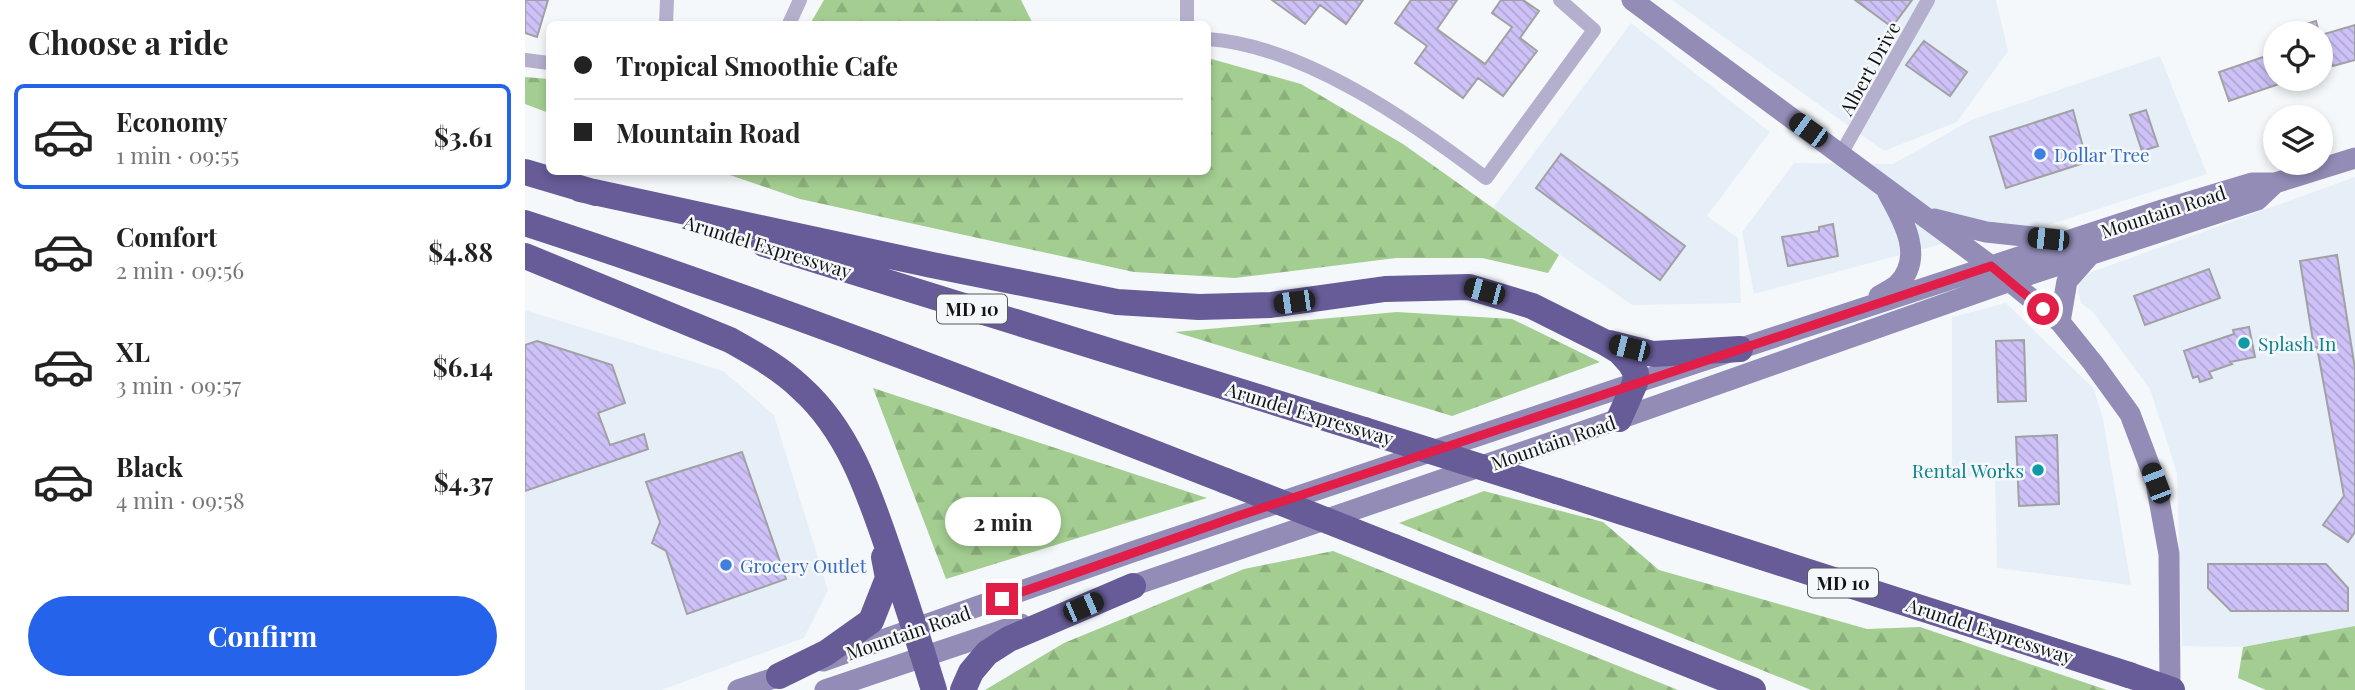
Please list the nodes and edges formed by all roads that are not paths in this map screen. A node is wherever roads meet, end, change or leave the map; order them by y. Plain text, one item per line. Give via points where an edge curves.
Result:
1 (667, 0) edge
2 (800, 0) edge
3 (1187, 0) edge
4 (1560, 0) edge
5 (1632, 0) edge
6 (1928, 0) edge
7 (666, 21) edge
8 (790, 21) edge
9 (1187, 21) edge
10 (1211, 39) edge
11 (525, 60) edge
12 (546, 63) edge
13 (1841, 155) junction
14 (2355, 158) edge
15 (525, 172) edge
16 (2275, 183) junction
17 (1883, 186) junction
18 (580, 189) junction
19 (1925, 216) junction
20 (525, 223) edge
21 (2070, 241) junction
22 (2090, 255) junction
23 (525, 256) edge
24 (1991, 266) junction
25 (2010, 281) junction
26 (1858, 310) junction
27 (2060, 322) junction
28 (1604, 342) junction
29 (1739, 349) junction
30 (1635, 383) junction
31 (1619, 419) junction
32 (876, 513) junction
33 (1133, 586) junction
34 (920, 628) junction
35 (929, 655) junction
36 (779, 676) junction
37 (1746, 687) edge
38 (738, 690) edge
39 (825, 690) edge
40 (933, 690) edge
41 (945, 690) edge
42 (963, 690) edge
43 (2171, 690) edge

1 - 7 street
2 - 8 street
3 - 9 street
4 - 10 street via 1594,30 1486,178 1432,137 1329,76 1229,40
5 - 13 main road
6 - 13 street, Albert Drive
11 - 12 street
13 - 17 main road
14 - 16 main road, Mountain Road
15 - 18 highway, Arundel Expressway / MD 10
16 - 21 main road, Mountain Road via 2252,183
16 - 22 main road, Mountain Road via 2257,200
17 - 19 main road
17 - 26 main road via 1907,227 1911,261 1899,283
18 - 28 highway via 1117,302 1271,305 1385,289 1469,287 1532,306
18 - 43 highway, Arundel Expressway / MD 10, bridge via 1364,430
19 - 21 main road via 1986,232
19 - 24 main road
20 - 37 highway, bridge via 893,351
21 - 24 main road, Mountain Road
22 - 25 main road, Mountain Road
22 - 27 main road via 2067,281
23 - 32 highway via 689,321 780,371 803,389 837,430 860,470
24 - 25 main road
24 - 26 main road, Mountain Road
25 - 27 main road
25 - 31 main road, Mountain Road
26 - 29 main road, Mountain Road
27 - 43 main road via 2130,414 2156,483 2169,554
28 - 29 highway via 1653,354
28 - 30 highway via 1630,363
29 - 30 main road, Mountain Road
30 - 31 highway
30 - 34 main road, Mountain Road via 1145,547
31 - 33 main road, Mountain Road
32 - 34 highway
32 - 36 highway via 888,578 871,621 826,653
33 - 35 main road, Mountain Road
33 - 42 highway via 1009,639 987,653
34 - 35 highway
34 - 36 main road, Mountain Road
35 - 39 main road, Mountain Road
35 - 40 highway
35 - 41 highway
36 - 38 main road, Mountain Road

